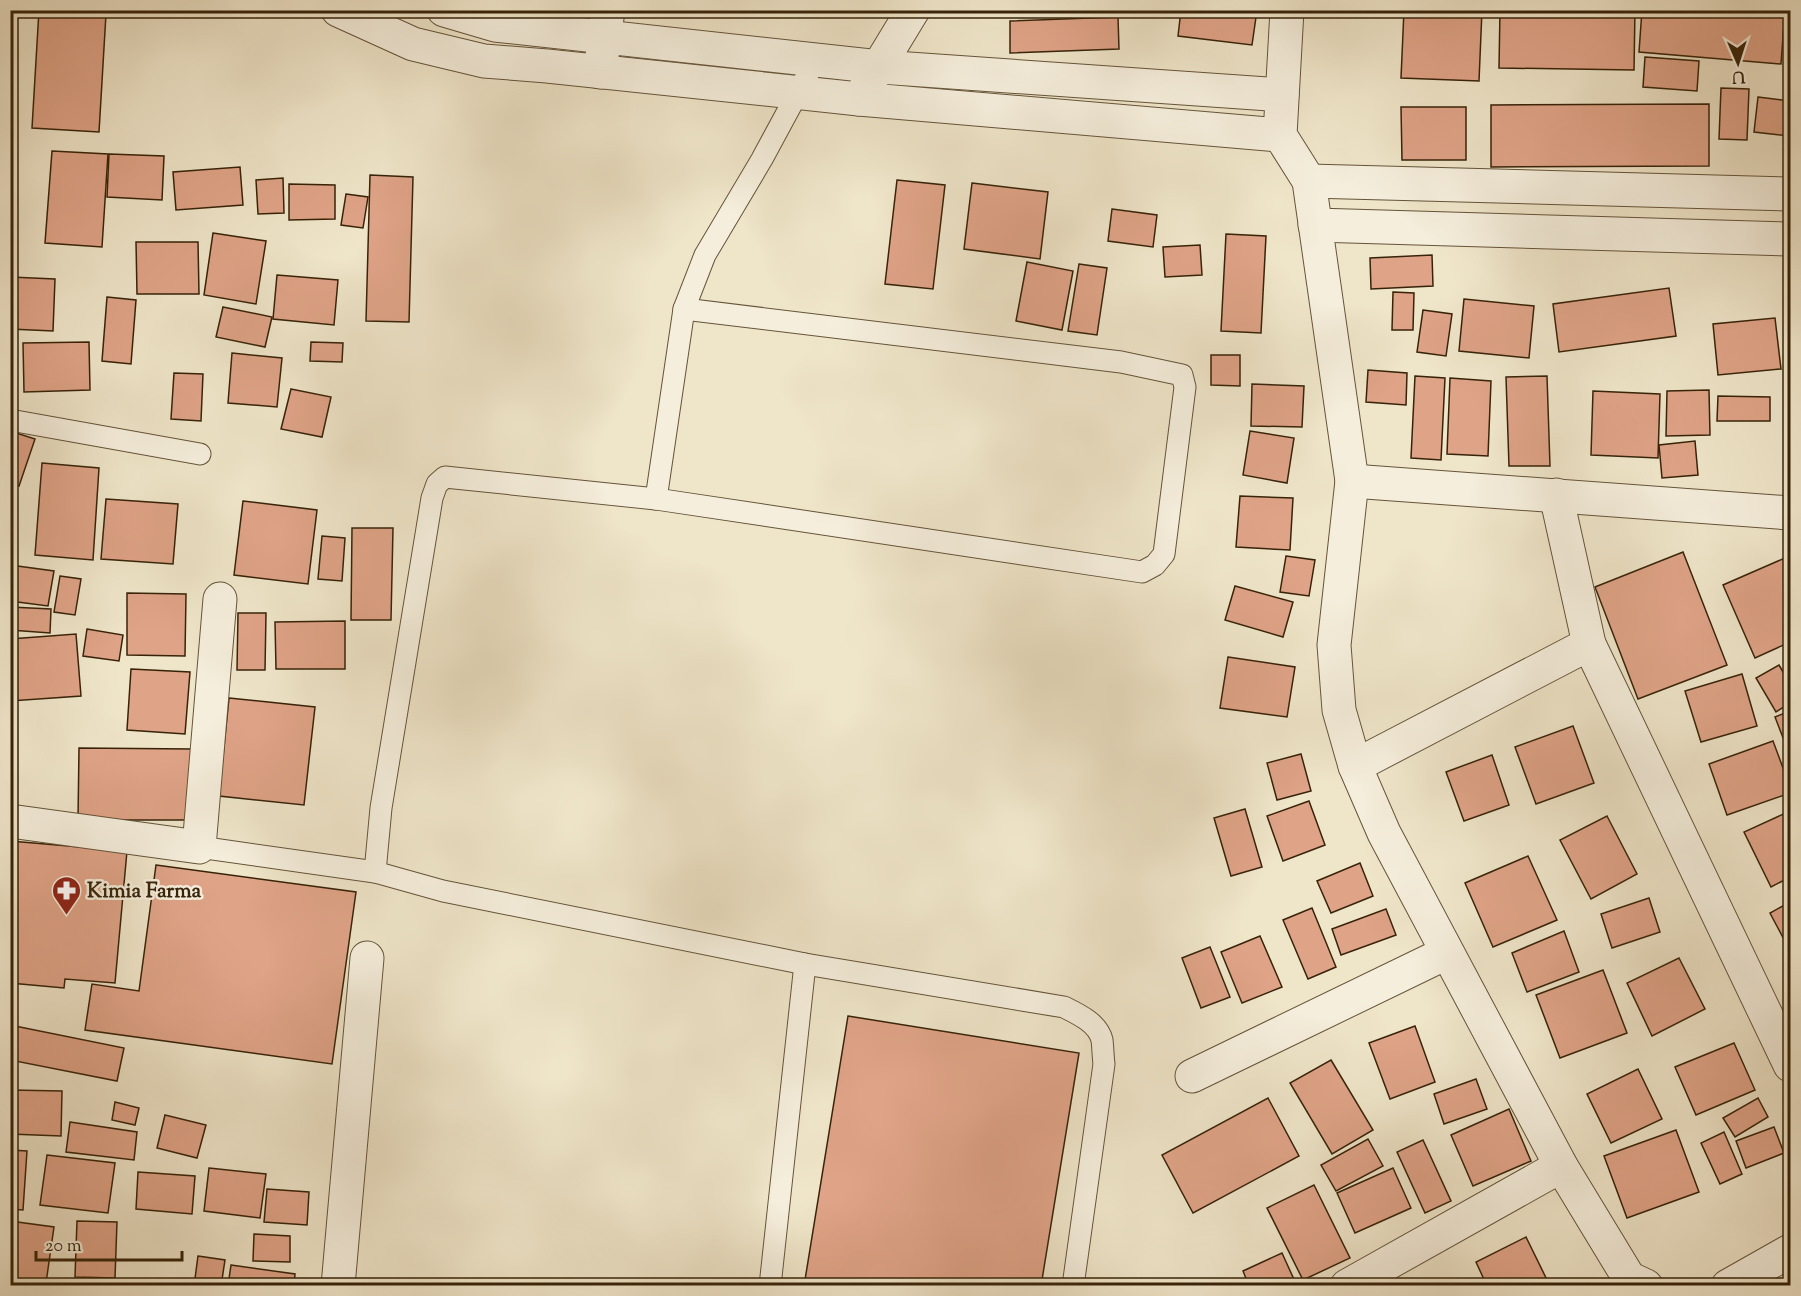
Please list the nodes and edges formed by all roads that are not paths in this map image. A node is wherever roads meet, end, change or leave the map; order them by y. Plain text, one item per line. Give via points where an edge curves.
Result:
1 (338, 10) edge
2 (444, 10) edge
3 (913, 10) edge
4 (1287, 10) edge
5 (606, 24) edge
6 (816, 59) junction
7 (880, 66) junction
8 (600, 72) junction
9 (798, 93) junction
10 (1282, 95) junction
11 (859, 99) junction
12 (1280, 135) junction
13 (1309, 181) junction
14 (1791, 194) edge
15 (1315, 225) junction
16 (1791, 239) edge
17 (684, 309) junction
18 (10, 420) edge
19 (200, 454) dead end
20 (1352, 481) junction
21 (1556, 495) junction
22 (656, 499) junction
23 (1791, 513) edge
24 (220, 599) dead end
25 (1589, 644) junction
26 (1355, 766) junction
27 (10, 821) edge
28 (199, 848) junction
29 (375, 872) junction
30 (1446, 953) junction
31 (367, 958) dead end
32 (805, 964) junction
33 (1791, 1065) edge
34 (1192, 1076) dead end
35 (1562, 1166) junction
36 (1791, 1251) edge
37 (338, 1286) edge
38 (770, 1286) edge
39 (1073, 1286) edge
40 (1347, 1286) edge
41 (1646, 1286) edge
42 (1728, 1286) edge

1 - 8 street via 413,44 484,62
2 - 5 street via 495,25
3 - 7 street
4 - 10 street
5 - 6 street
5 - 8 street
6 - 7 street
6 - 9 lane
7 - 10 street
7 - 11 street
8 - 9 street
9 - 11 street
9 - 17 lane via 705,255
10 - 12 street
11 - 12 street
12 - 13 street
13 - 14 street
13 - 15 street
15 - 16 street
15 - 20 street
17 - 22 lane
17 - 22 lane via 1121,362 1182,375 1185,387 1164,554 1142,572
18 - 19 lane
20 - 21 street
20 - 26 street via 1334,645 1339,710
21 - 23 street
21 - 25 street
22 - 29 lane via 445,477 437,484 381,808
24 - 28 street
25 - 26 street
25 - 33 street
26 - 30 street via 1384,833
27 - 28 street
28 - 29 lane
29 - 32 lane via 442,891
30 - 34 street
30 - 35 street
31 - 37 street
32 - 38 lane
32 - 39 lane via 1064,1007 1083,1016 1095,1028 1101,1039 1104,1064
35 - 40 street
35 - 41 street via 1629,1278
36 - 42 street

